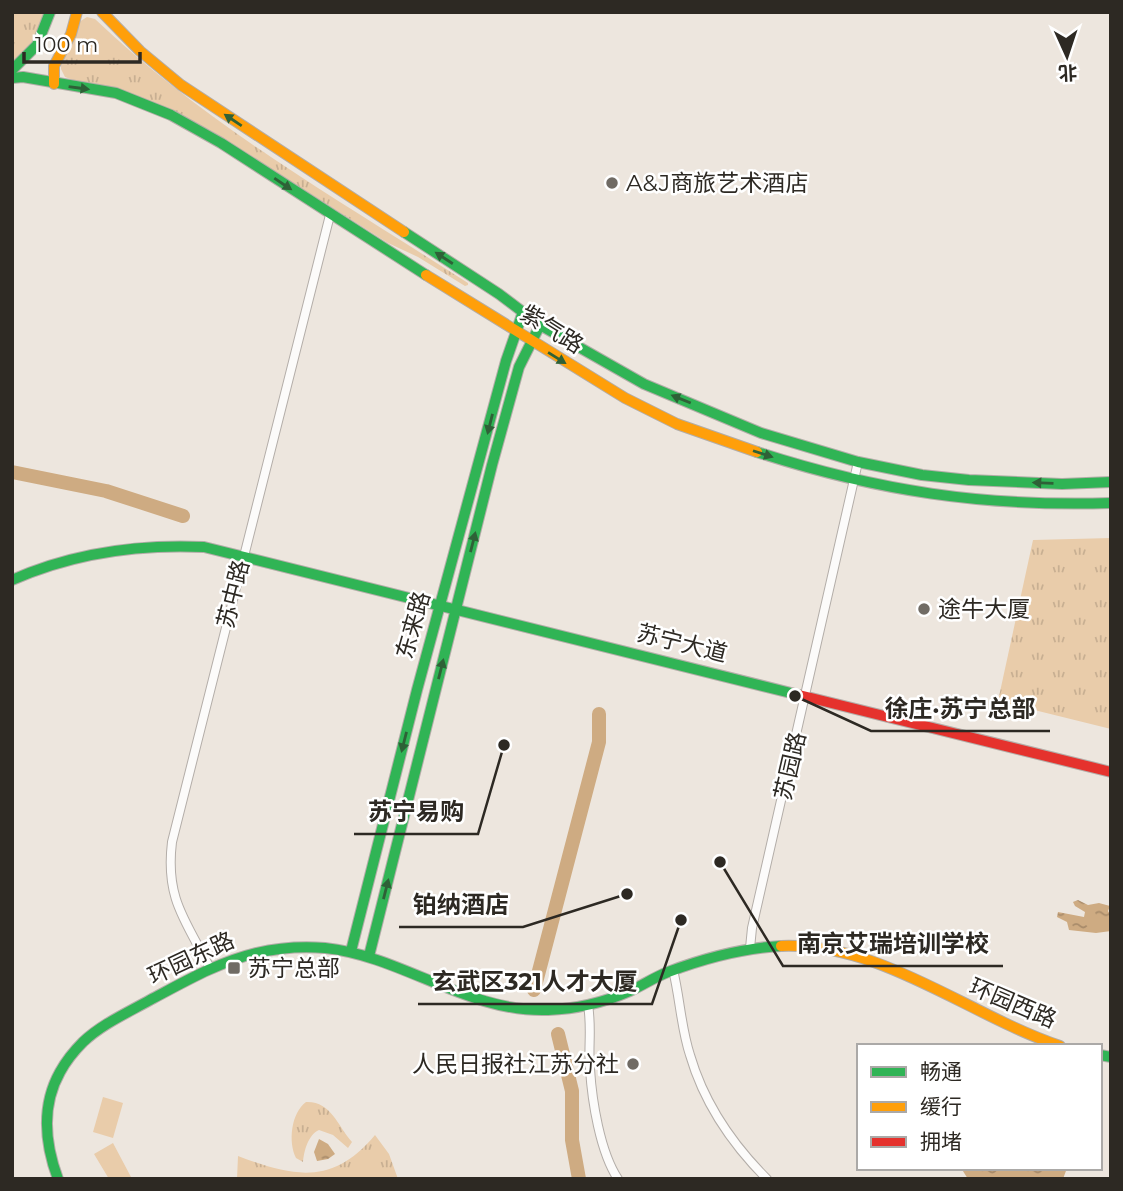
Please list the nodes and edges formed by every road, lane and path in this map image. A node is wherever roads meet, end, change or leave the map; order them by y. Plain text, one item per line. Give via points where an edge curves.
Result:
1 (50, 12) edge
2 (77, 12) edge
3 (102, 12) edge
4 (12, 70) edge
5 (12, 78) edge
6 (54, 84) junction
7 (330, 215) junction
8 (470, 275) junction
9 (455, 292) junction
10 (523, 312) junction
11 (540, 324) junction
12 (516, 332) junction
13 (530, 342) junction
14 (604, 363) junction
15 (594, 380) junction
16 (858, 462) junction
17 (854, 482) junction
18 (1111, 482) edge
19 (1111, 503) edge
20 (243, 555) junction
21 (12, 580) edge
22 (441, 605) junction
23 (457, 609) junction
24 (806, 696) junction
25 (1111, 772) edge
26 (750, 948) junction
27 (351, 951) junction
28 (369, 956) junction
29 (211, 968) junction
30 (674, 970) junction
31 (588, 1005) junction
32 (1055, 1044) edge
33 (58, 1179) edge
34 (618, 1179) edge
35 (767, 1179) edge

1 - 4 street via 34,50
2 - 6 street via 54,66
8 -> 3 street, 紫气路 via 181,85
5 - 6 street, 紫气路
6 -> 7 street, 紫气路 via 111,92 180,119
7 - 9 street, 紫气路
7 - 20 street, 苏中路
8 - 9 street via 471,288
8 - 10 street, 紫气路
9 - 12 street, 紫气路
10 - 11 street, 紫气路
10 - 12 street, 东来路
11 - 13 street, 东来路
11 - 14 street, 紫气路
12 - 13 street, 紫气路
12 -> 22 street, 东来路
13 -> 15 street, 紫气路
23 -> 13 street, 东来路 via 519,367
14 - 15 street via 593,369
16 -> 14 street, 紫气路 via 761,433
15 -> 17 street, 紫气路 via 691,429
16 - 17 street, 苏园路
18 -> 16 street, 紫气路 via 969,480
17 - 19 street, 紫气路 via 968,501 1062,506
17 - 24 street, 苏园路
20 - 21 street, 苏宁大道 via 187,546 135,548 36,568
20 - 22 street, 苏宁大道
20 - 29 street, 苏中路 via 170,860 173,895
22 - 23 street, 苏宁大道
22 -> 27 street, 东来路
23 - 24 street, 苏宁大道
28 -> 23 street, 东来路
24 - 25 street, 苏宁大道
24 - 26 street, 苏园路
26 - 30 street, 环园东路
26 - 32 street, 环园西路 via 827,948 859,956 998,1023
27 - 28 street, 环园东路
27 - 29 street, 环园东路 via 273,948
28 - 31 street, 环园东路 via 488,1004 542,1010
29 - 33 street, 环园东路 via 105,1027 69,1058 56,1077 47,1112 46,1147
30 - 31 street, 环园东路
30 - 35 street via 700,1084 728,1135
31 - 34 street via 596,1121

